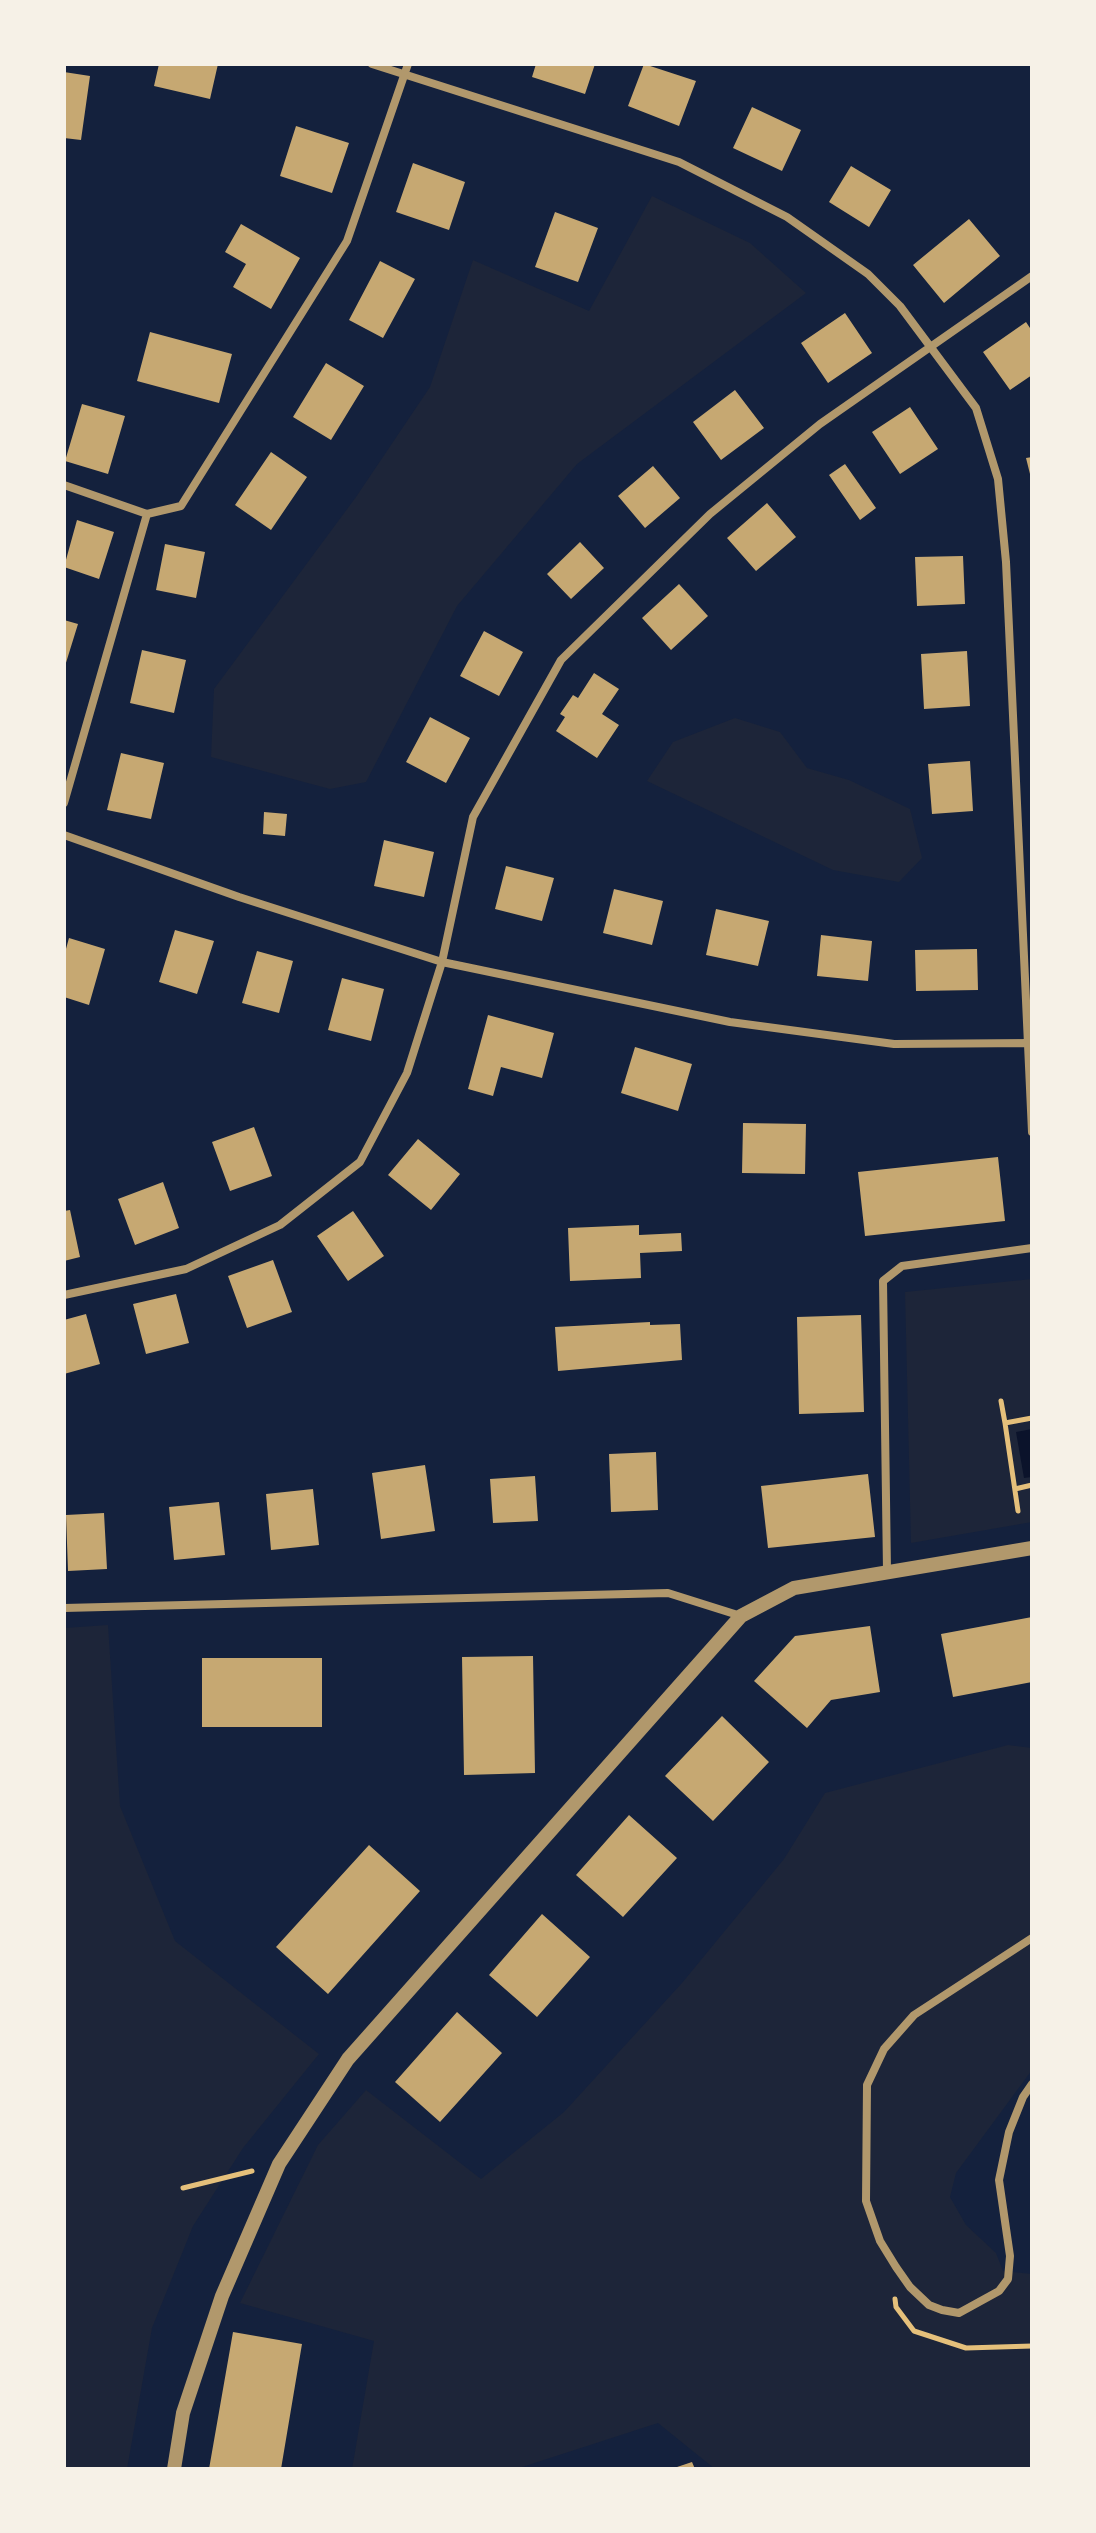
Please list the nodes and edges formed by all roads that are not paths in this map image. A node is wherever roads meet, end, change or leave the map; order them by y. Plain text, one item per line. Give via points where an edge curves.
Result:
1 (372, 64) edge
2 (406, 68) edge
3 (1032, 276) edge
4 (931, 347) junction
5 (64, 485) edge
6 (147, 514) junction
7 (64, 803) edge
8 (64, 835) edge
9 (442, 962) junction
10 (1029, 1044) edge
11 (1032, 1132) edge
12 (1032, 1248) edge
13 (64, 1295) edge
14 (1032, 1548) edge
15 (887, 1571) junction
16 (64, 1608) edge
17 (741, 1616) junction
18 (1032, 1938) edge
19 (1032, 2084) edge
20 (174, 2469) edge

1 - 2 street
2 - 4 street via 679,162 787,217 868,274
2 - 6 street via 347,241 181,506
3 - 4 street
4 - 9 street via 820,424 710,514 561,660 473,817
4 - 10 street via 976,408 998,479
5 - 6 street
6 - 7 street
8 - 9 street
9 - 10 street via 730,1022 894,1044
9 - 13 street via 407,1073 360,1162 280,1225 186,1269
10 - 11 street
12 - 15 street via 902,1266 883,1281
14 - 15 street
15 - 17 street via 794,1588
16 - 17 street via 668,1593
17 - 20 street via 348,2059 279,2164 222,2296 183,2413
18 - 19 street via 914,2015 884,2049 867,2085 866,2201 880,2241 910,2287 929,2305 959,2313 999,2291 1008,2279 1010,2256 999,2180 1009,2132

